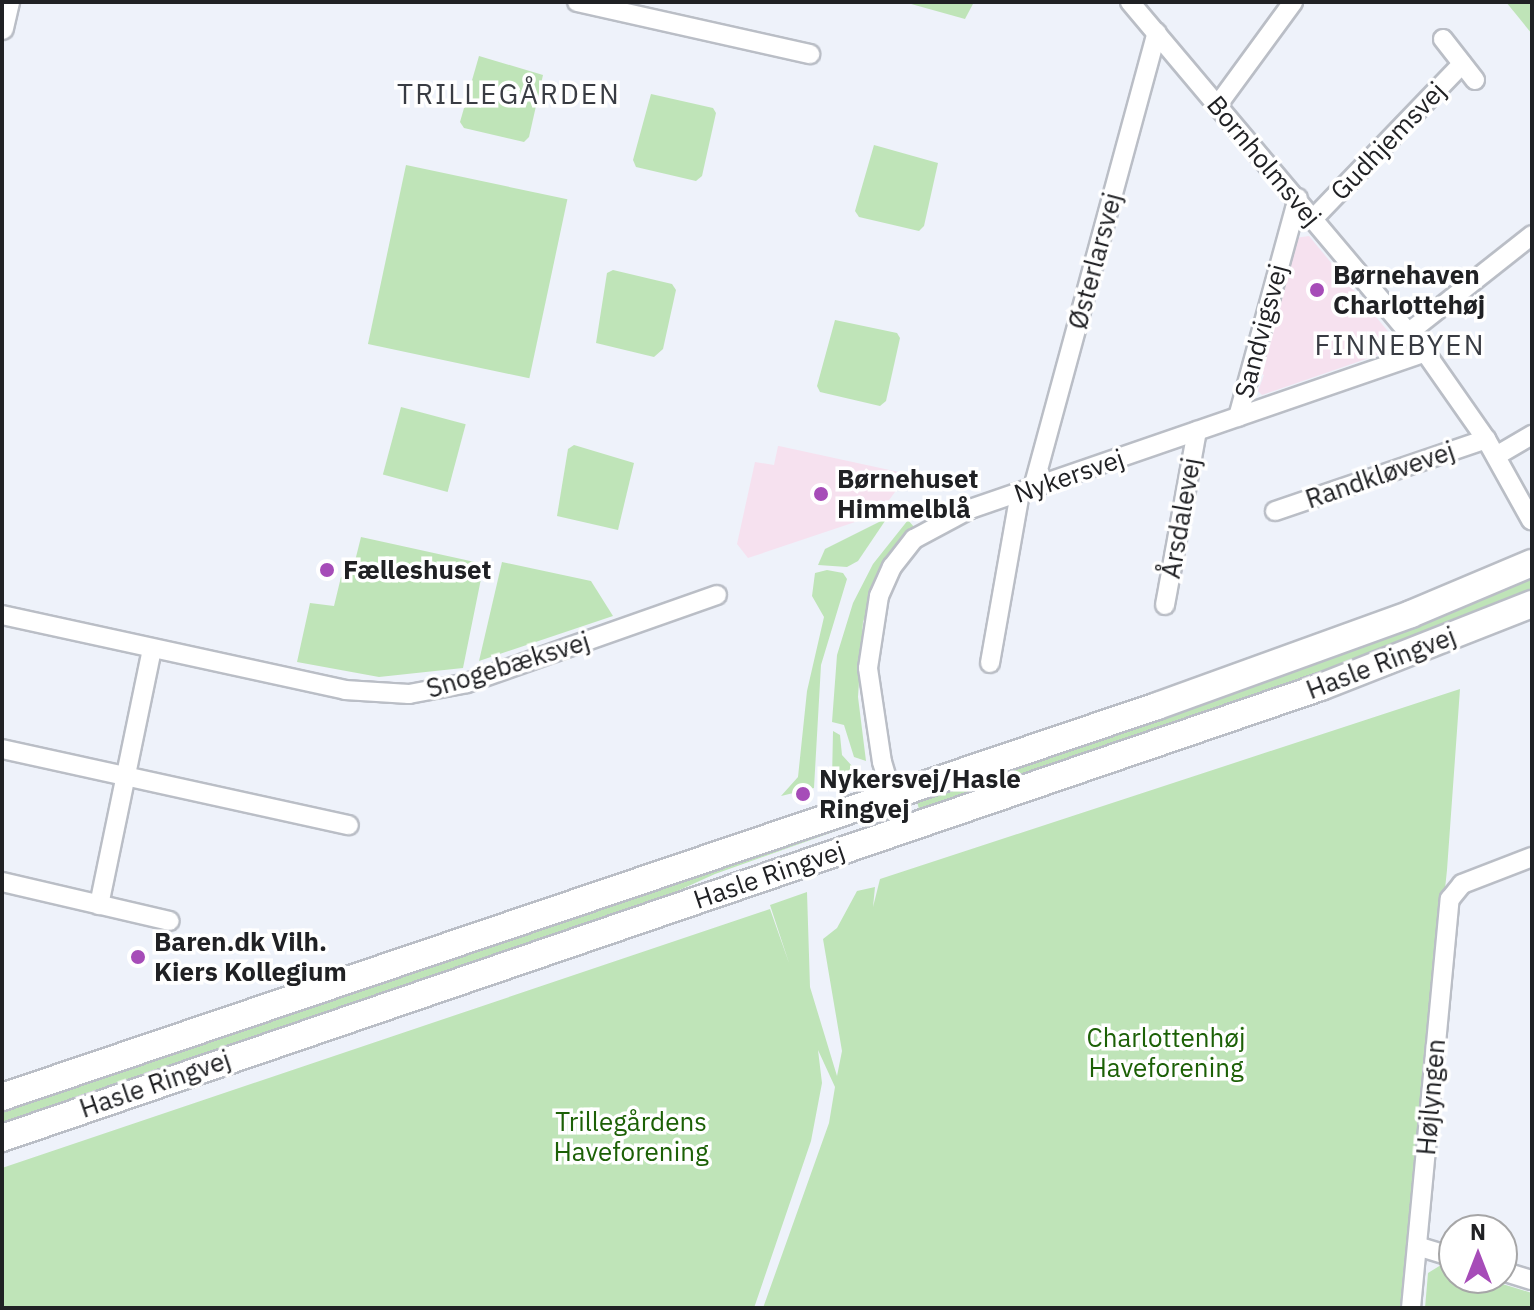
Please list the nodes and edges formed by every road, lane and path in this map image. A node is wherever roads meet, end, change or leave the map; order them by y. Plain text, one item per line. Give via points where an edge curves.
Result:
1 (8, 2) edge
2 (577, 2) edge
3 (1130, 2) edge
4 (1293, 2) edge
5 (2, 28) edge
6 (1157, 33) junction
7 (1443, 39) dead end
8 (810, 54) dead end
9 (1462, 64) junction
10 (1475, 80) dead end
11 (1217, 106) junction
12 (1298, 198) junction
13 (1313, 219) junction
14 (1532, 235) edge
15 (1408, 333) junction
16 (1425, 352) junction
17 (1238, 417) junction
18 (1197, 431) junction
19 (1532, 435) edge
20 (1491, 447) junction
21 (1027, 490) junction
22 (1275, 511) dead end
23 (1531, 520) edge
24 (1532, 563) edge
25 (717, 595) dead end
26 (1532, 604) edge
27 (1165, 605) dead end
28 (2, 615) edge
29 (152, 649) junction
30 (990, 663) dead end
31 (2, 749) edge
32 (125, 779) junction
33 (892, 796) junction
34 (349, 825) dead end
35 (902, 829) junction
36 (1532, 857) edge
37 (2, 882) edge
38 (99, 905) junction
39 (170, 921) dead end
40 (2, 1097) edge
41 (2, 1138) edge
42 (1417, 1246) junction
43 (1438, 1252) edge
44 (1411, 1308) edge

1 - 5 street
2 - 8 street
3 - 6 street, Bornholmsvej
4 - 11 street
6 - 11 street, Bornholmsvej
6 - 21 street, Østerlarsvej
7 - 9 street, Gudhjemsvej
9 - 10 street, Gudhjemsvej
9 - 13 street, Gudhjemsvej
11 - 12 street, Bornholmsvej
12 - 13 street, Bornholmsvej
12 - 17 street, Sandvigsvej
13 - 15 street, Bornholmsvej
14 - 15 street
15 - 16 street, Bornholmsvej
16 - 17 street, Nykersvej
16 - 20 street, Bornholmsvej
17 - 18 street, Nykersvej
18 - 21 street, Nykersvej
18 - 27 street, Årsdalevej
19 - 20 street, Randkløvevej
20 - 22 street, Randkløvevej
20 - 23 street, Bornholmsvej
21 - 30 street, Østerlarsvej
21 - 33 street, Nykersvej via 929,528 902,552 879,596 868,668
24 - 33 main road, Hasle Ringvej via 1308,652
25 - 29 street, Snogebæksvej via 467,683 409,694 345,690
26 - 35 main road, Hasle Ringvej via 1321,687
28 - 29 street, Snogebæksvej
29 - 32 street
31 - 32 street
32 - 34 street
32 - 38 street
33 - 35 street, Nykersvej
33 - 40 main road, Hasle Ringvej
35 - 41 main road, Hasle Ringvej
36 - 42 street, Højlyngen via 1456,888
37 - 38 street
38 - 39 street
42 - 43 street
42 - 44 street, Højlyngen

